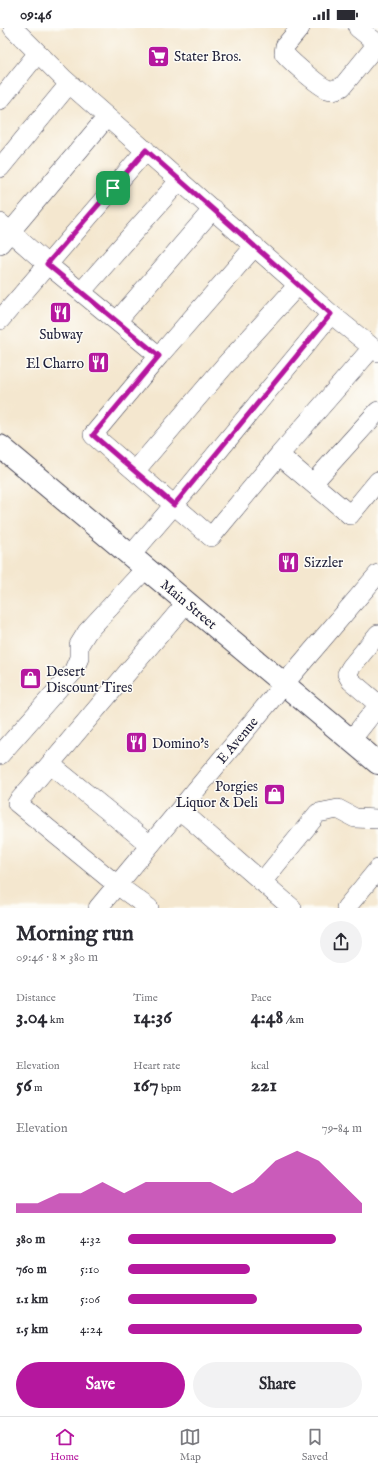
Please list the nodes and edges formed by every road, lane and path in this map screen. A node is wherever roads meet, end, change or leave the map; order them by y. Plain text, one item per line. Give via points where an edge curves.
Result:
1 (2, 28) edge
2 (13, 28) edge
3 (300, 28) edge
4 (358, 28) edge
5 (0, 31) edge
6 (378, 44) edge
7 (38, 53) junction
8 (69, 84) junction
9 (0, 100) edge
10 (107, 117) junction
11 (146, 150) junction
12 (0, 168) edge
13 (180, 180) junction
14 (213, 209) junction
15 (3, 233) edge
16 (255, 246) junction
17 (47, 264) junction
18 (298, 285) junction
19 (81, 292) junction
20 (331, 314) junction
21 (0, 320) edge
22 (117, 321) junction
23 (375, 350) edge
24 (159, 356) junction
25 (378, 411) edge
26 (0, 446) edge
27 (279, 455) junction
28 (135, 471) junction
29 (378, 481) edge
30 (313, 484) junction
31 (174, 505) junction
32 (138, 561) junction
33 (376, 581) edge
34 (187, 602) junction
35 (378, 634) edge
36 (284, 684) junction
37 (378, 705) edge
38 (351, 740) junction
39 (0, 755) edge
40 (378, 763) edge
41 (50, 764) junction
42 (180, 810) junction
43 (378, 819) edge
44 (150, 845) junction
45 (378, 869) edge
46 (262, 882) junction
47 (117, 885) junction
48 (98, 908) edge
49 (149, 908) edge
50 (292, 908) edge
51 (346, 908) edge

1 - 5 street
2 - 7 street
3 - 6 street via 285,46 284,53 288,60 326,89 334,91 342,87
4 - 6 street
7 - 8 street
7 - 9 street
8 - 10 street
8 - 12 street
10 - 11 street
10 - 15 street
11 - 13 street
11 - 17 street
13 - 14 street
13 - 19 street
14 - 16 street
14 - 22 street
15 - 17 street
16 - 18 street
16 - 24 street
17 - 19 street
17 - 21 street
18 - 20 street
18 - 28 street via 227,362
19 - 22 street
20 - 23 street
20 - 31 street
22 - 24 street
23 - 27 street
24 - 28 street via 93,435
25 - 30 street
26 - 32 main road, Main Street
27 - 30 street
27 - 31 street via 211,537
28 - 31 street
29 - 30 street via 350,515
31 - 32 street
32 - 34 main road, Main Street
32 - 39 street via 79,645 79,658 73,672
33 - 36 street, E Avenue
34 - 36 main road, Main Street
34 - 41 street
35 - 37 street via 347,674 350,681
36 - 38 main road, Main Street
36 - 42 street, E Avenue
37 - 38 street
38 - 40 main road, Main Street
41 - 44 street
41 - 47 street via 17,803
42 - 44 street, E Avenue
42 - 46 street
43 - 46 street via 355,818 338,808 318,813
44 - 47 street, E Avenue
45 - 51 street
46 - 50 street
47 - 48 street, E Avenue
47 - 49 street

